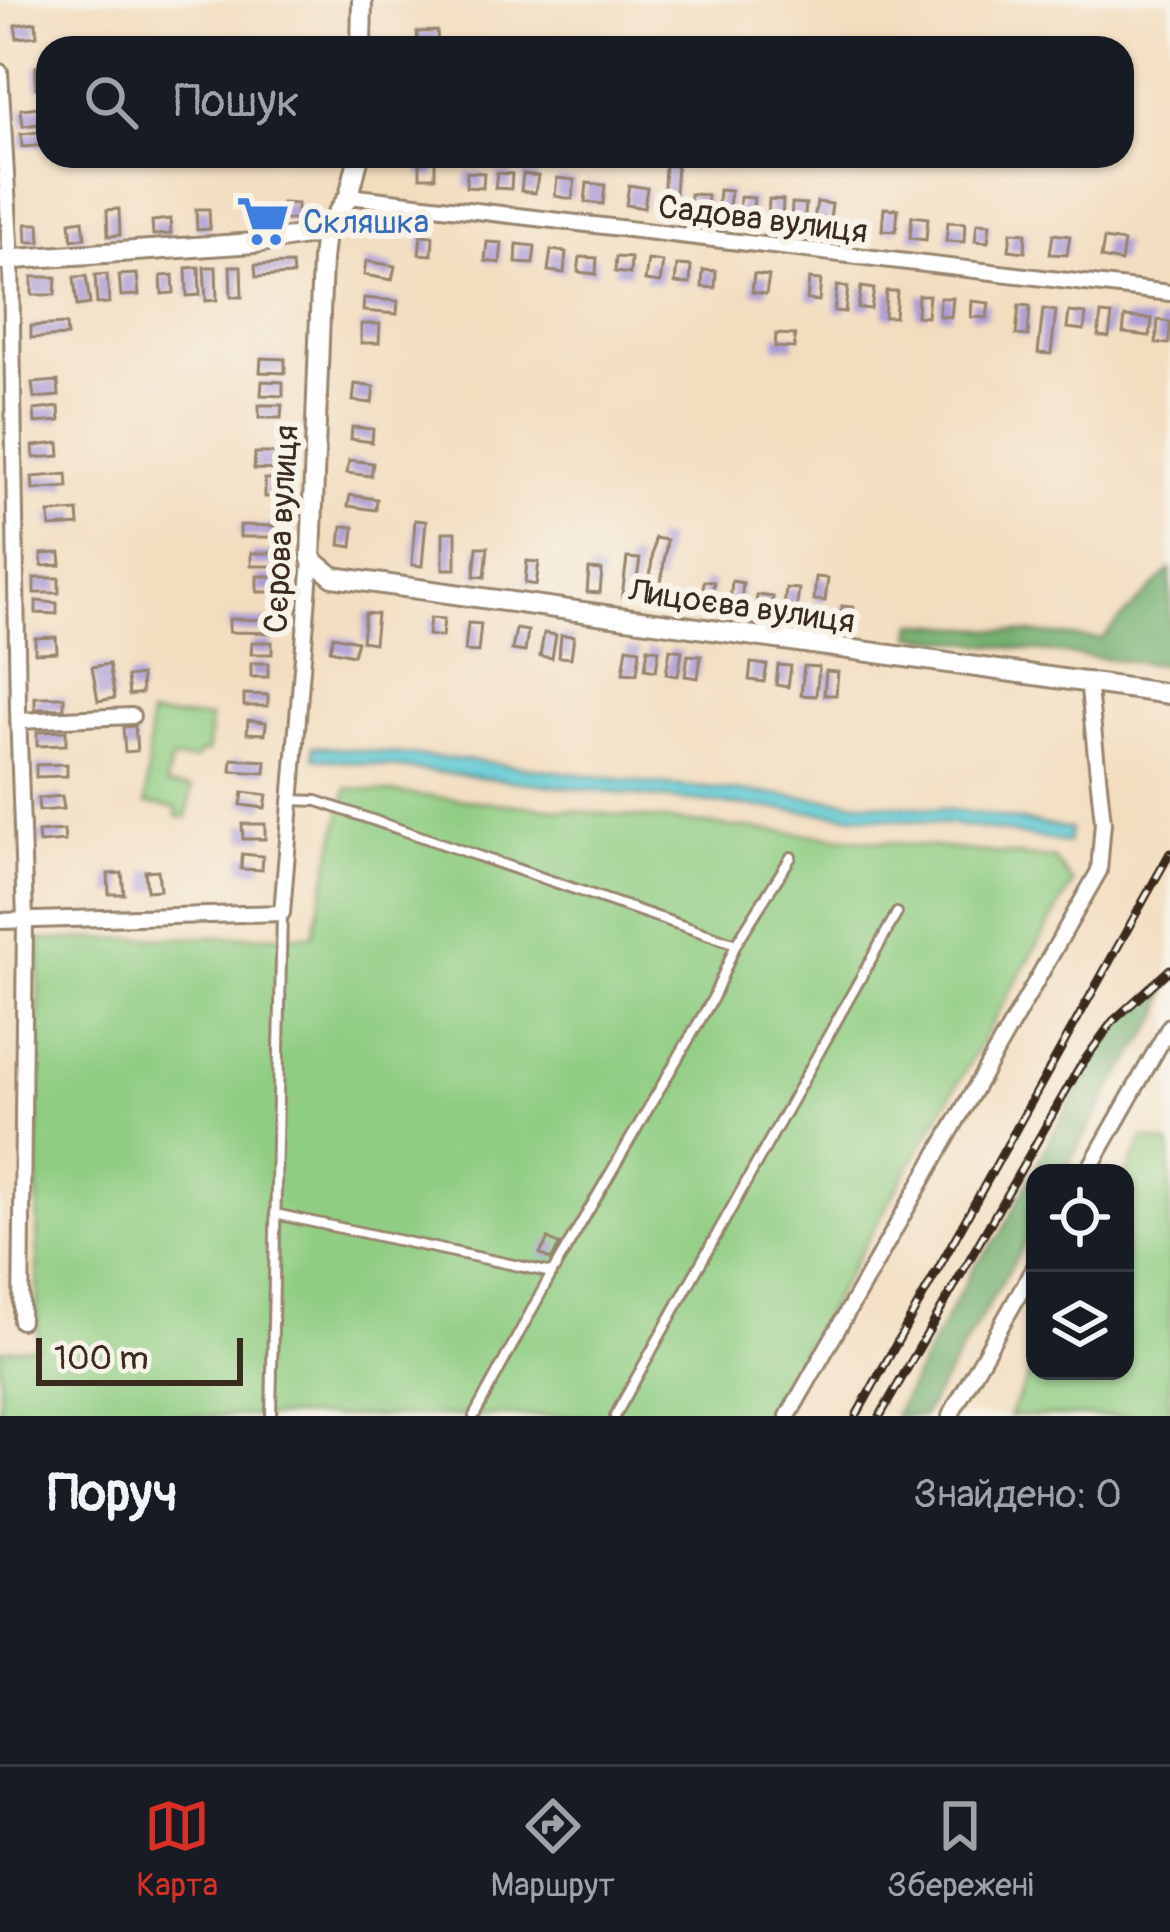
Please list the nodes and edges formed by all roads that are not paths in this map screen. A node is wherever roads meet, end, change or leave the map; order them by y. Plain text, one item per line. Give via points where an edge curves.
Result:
1 (362, 0) edge
2 (361, 36) edge
3 (0, 72) edge
4 (356, 168) edge
5 (349, 196) junction
6 (325, 232) junction
7 (6, 260) edge
8 (1170, 293) edge
9 (311, 559) junction
10 (1088, 680) junction
11 (1170, 694) edge
12 (0, 708) edge
13 (18, 715) junction
14 (132, 716) dead end
15 (291, 800) junction
16 (791, 856) dead end
17 (282, 913) junction
18 (897, 913) dead end
19 (25, 920) junction
20 (0, 921) edge
21 (736, 944) junction
22 (1170, 1026) edge
23 (1092, 1164) edge
24 (275, 1214) junction
25 (1032, 1272) edge
26 (552, 1273) junction
27 (21, 1321) dead end
28 (271, 1416) edge
29 (474, 1416) edge
30 (615, 1416) edge
31 (788, 1416) edge
32 (950, 1416) edge

1 - 2 street
3 - 7 street
4 - 5 street
5 - 6 street
5 - 8 street, Садова вулиця
6 - 7 street
6 - 9 street, Сєрова вулиця
7 - 13 street
9 - 10 street, Лицоєва вулиця via 333,577
9 - 15 street, Сєрова вулиця
10 - 11 street, Лицоєва вулиця
10 - 31 street via 1103,822 1099,871
12 - 13 street
13 - 14 street
13 - 19 street
15 - 17 street, Сєрова вулиця
15 - 21 lane via 317,801
16 - 21 lane
17 - 19 street
17 - 24 lane
18 - 30 lane
19 - 20 street
19 - 27 street
21 - 26 lane
22 - 23 street
24 - 26 lane
24 - 28 lane
25 - 32 street
26 - 29 lane

